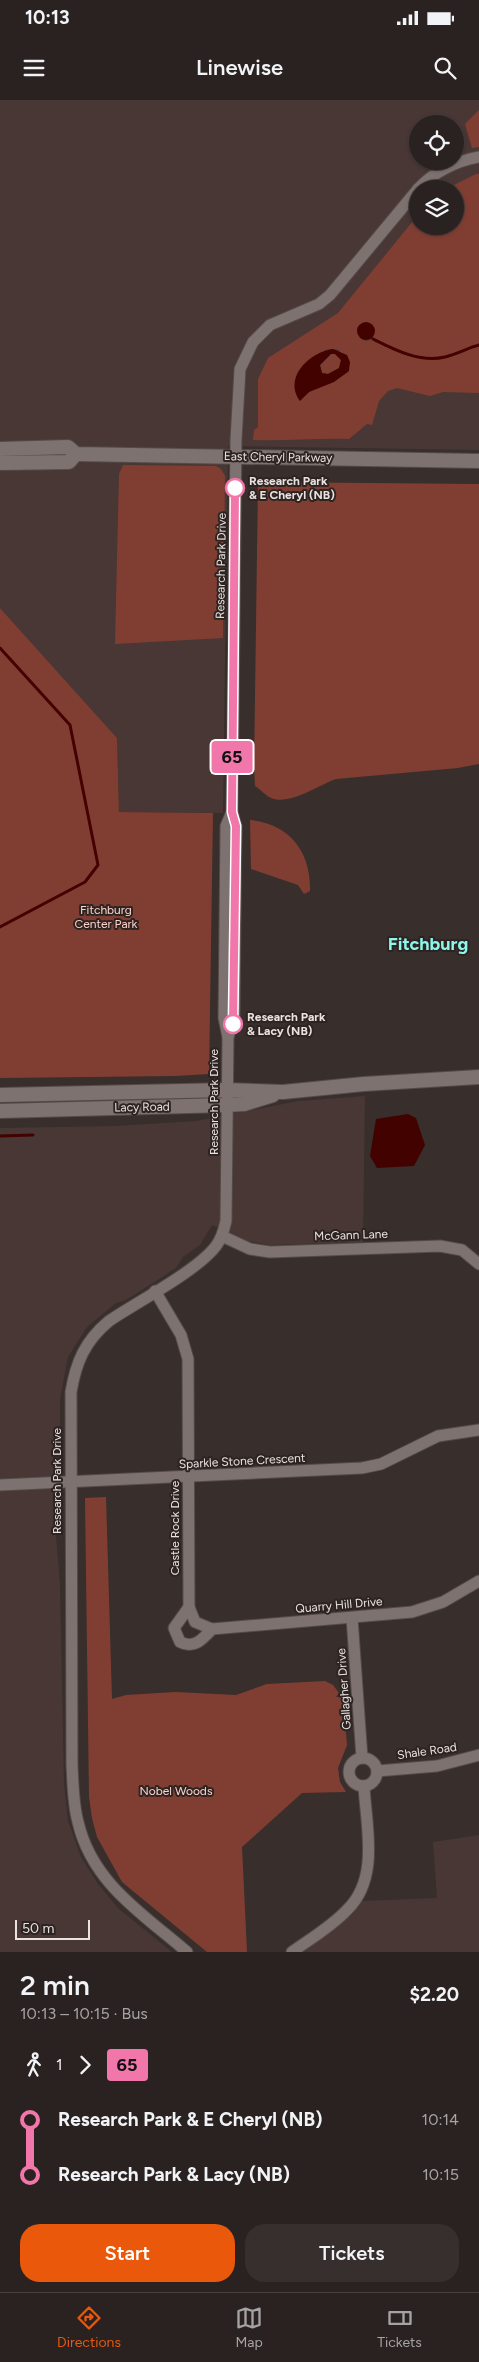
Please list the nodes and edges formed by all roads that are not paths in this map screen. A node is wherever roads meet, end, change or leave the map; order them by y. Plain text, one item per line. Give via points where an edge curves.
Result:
1 (479, 157) edge
2 (429, 180) edge
3 (409, 200) edge
4 (0, 449) edge
5 (76, 454) junction
6 (236, 456) junction
7 (479, 461) edge
8 (0, 463) edge
9 (479, 1077) edge
10 (228, 1090) junction
11 (283, 1092) junction
12 (0, 1095) edge
13 (227, 1105) junction
14 (0, 1111) edge
15 (222, 1236) junction
16 (479, 1264) edge
17 (155, 1291) junction
18 (479, 1430) edge
19 (189, 1477) junction
20 (72, 1482) junction
21 (0, 1486) edge
22 (479, 1581) edge
23 (189, 1607) junction
24 (352, 1618) junction
25 (212, 1630) junction
26 (479, 1754) edge
27 (362, 1758) junction
28 (377, 1771) junction
29 (364, 1786) junction
30 (187, 1952) edge
31 (292, 1952) edge

1 - 2 street, Research Park Drive via 455,164
3 - 6 street, Research Park Drive via 330,295 311,308 270,326 253,342 240,368
4 - 5 main road, East Cheryl Parkway via 68,447
5 - 6 main road, East Cheryl Parkway
5 - 8 main road, East Cheryl Parkway via 69,462
6 - 7 main road, East Cheryl Parkway
6 - 10 street, Research Park Drive via 232,812 236,826 234,1018 228,1036
9 - 11 main road, Lacy Road
10 - 11 main road, Lacy Road
10 - 12 main road, Lacy Road
10 - 13 street, Research Park Drive
11 - 13 main road, Lacy Road via 244,1104
13 - 14 main road, Lacy Road
13 - 15 street, Research Park Drive via 228,1210
15 - 16 street, McGann Lane via 250,1249 270,1252 440,1246 462,1250
15 - 17 street, Research Park Drive via 201,1261
17 - 19 street, Castle Rock Drive via 182,1335 188,1359
17 - 20 street, Research Park Drive via 103,1326 79,1357 71,1392
18 - 19 street, Sparkle Stone Crescent via 438,1436 381,1464 362,1468
19 - 20 street, Sparkle Stone Crescent
19 - 23 street, Castle Rock Drive
20 - 21 street, Sparkle Stone Crescent
20 - 30 street, Research Park Drive via 72,1765 78,1824 91,1857 115,1892
22 - 24 street, Quarry Hill Drive via 443,1602 412,1612
23 - 25 street, Castle Rock Drive via 195,1622
23 - 25 street via 174,1628 180,1642 195,1644
24 - 25 street, Quarry Hill Drive
24 - 27 street, Gallagher Drive
26 - 28 street, Shale Road via 437,1766
27 - 28 street via 372,1761
27 - 29 street via 354,1762 350,1770 355,1783
28 - 29 street via 375,1780
29 - 31 street via 368,1864 357,1897 342,1914

